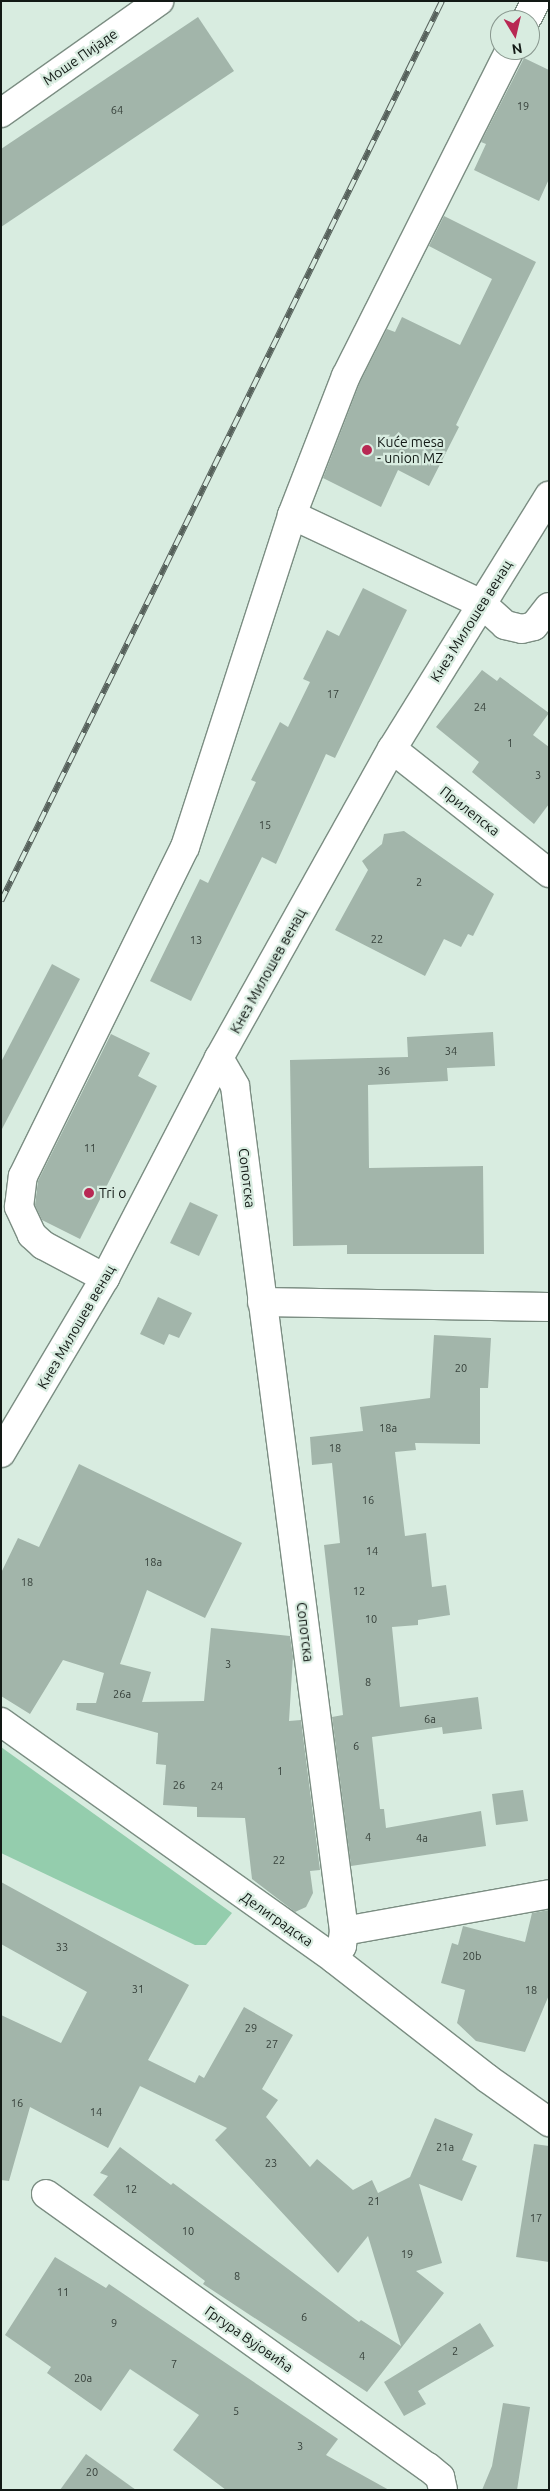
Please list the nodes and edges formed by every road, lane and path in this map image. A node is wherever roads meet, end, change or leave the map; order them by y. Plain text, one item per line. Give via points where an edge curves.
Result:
1 (159, 1) edge
2 (505, 60) edge
3 (1, 113) edge
4 (549, 496) edge
5 (292, 514) junction
6 (482, 604) junction
7 (549, 607) edge
8 (392, 749) junction
9 (549, 873) edge
10 (218, 1058) junction
11 (105, 1278) junction
12 (262, 1302) junction
13 (549, 1307) edge
14 (1, 1453) edge
15 (1, 1722) edge
16 (549, 1894) edge
17 (344, 1931) junction
18 (334, 1959) junction
19 (549, 2122) edge
20 (46, 2194) dead end
21 (443, 2490) edge

1 - 3 street, Моше Пијаде
2 - 5 street via 346,376
4 - 6 street, Кнез Милошев венац
5 - 6 street
5 - 11 street via 185,847 23,1176 19,1191 19,1207 32,1235 43,1245
6 - 7 street via 505,625 522,629 534,626
6 - 8 street, Кнез Милошев венац
8 - 9 street, Прилепска
8 - 10 street, Кнез Милошев венац
10 - 11 street, Кнез Милошев венац
10 - 12 street, Сопотска via 235,1086
11 - 14 street, Кнез Милошев венац
12 - 13 street
12 - 17 street, Сопотска
15 - 18 street, Делиградска
16 - 17 street
17 - 18 street, Сопотска via 342,1946
18 - 19 street, Делиградска via 488,2079
20 - 21 street, Гргура Вујовића via 428,2466 440,2477

